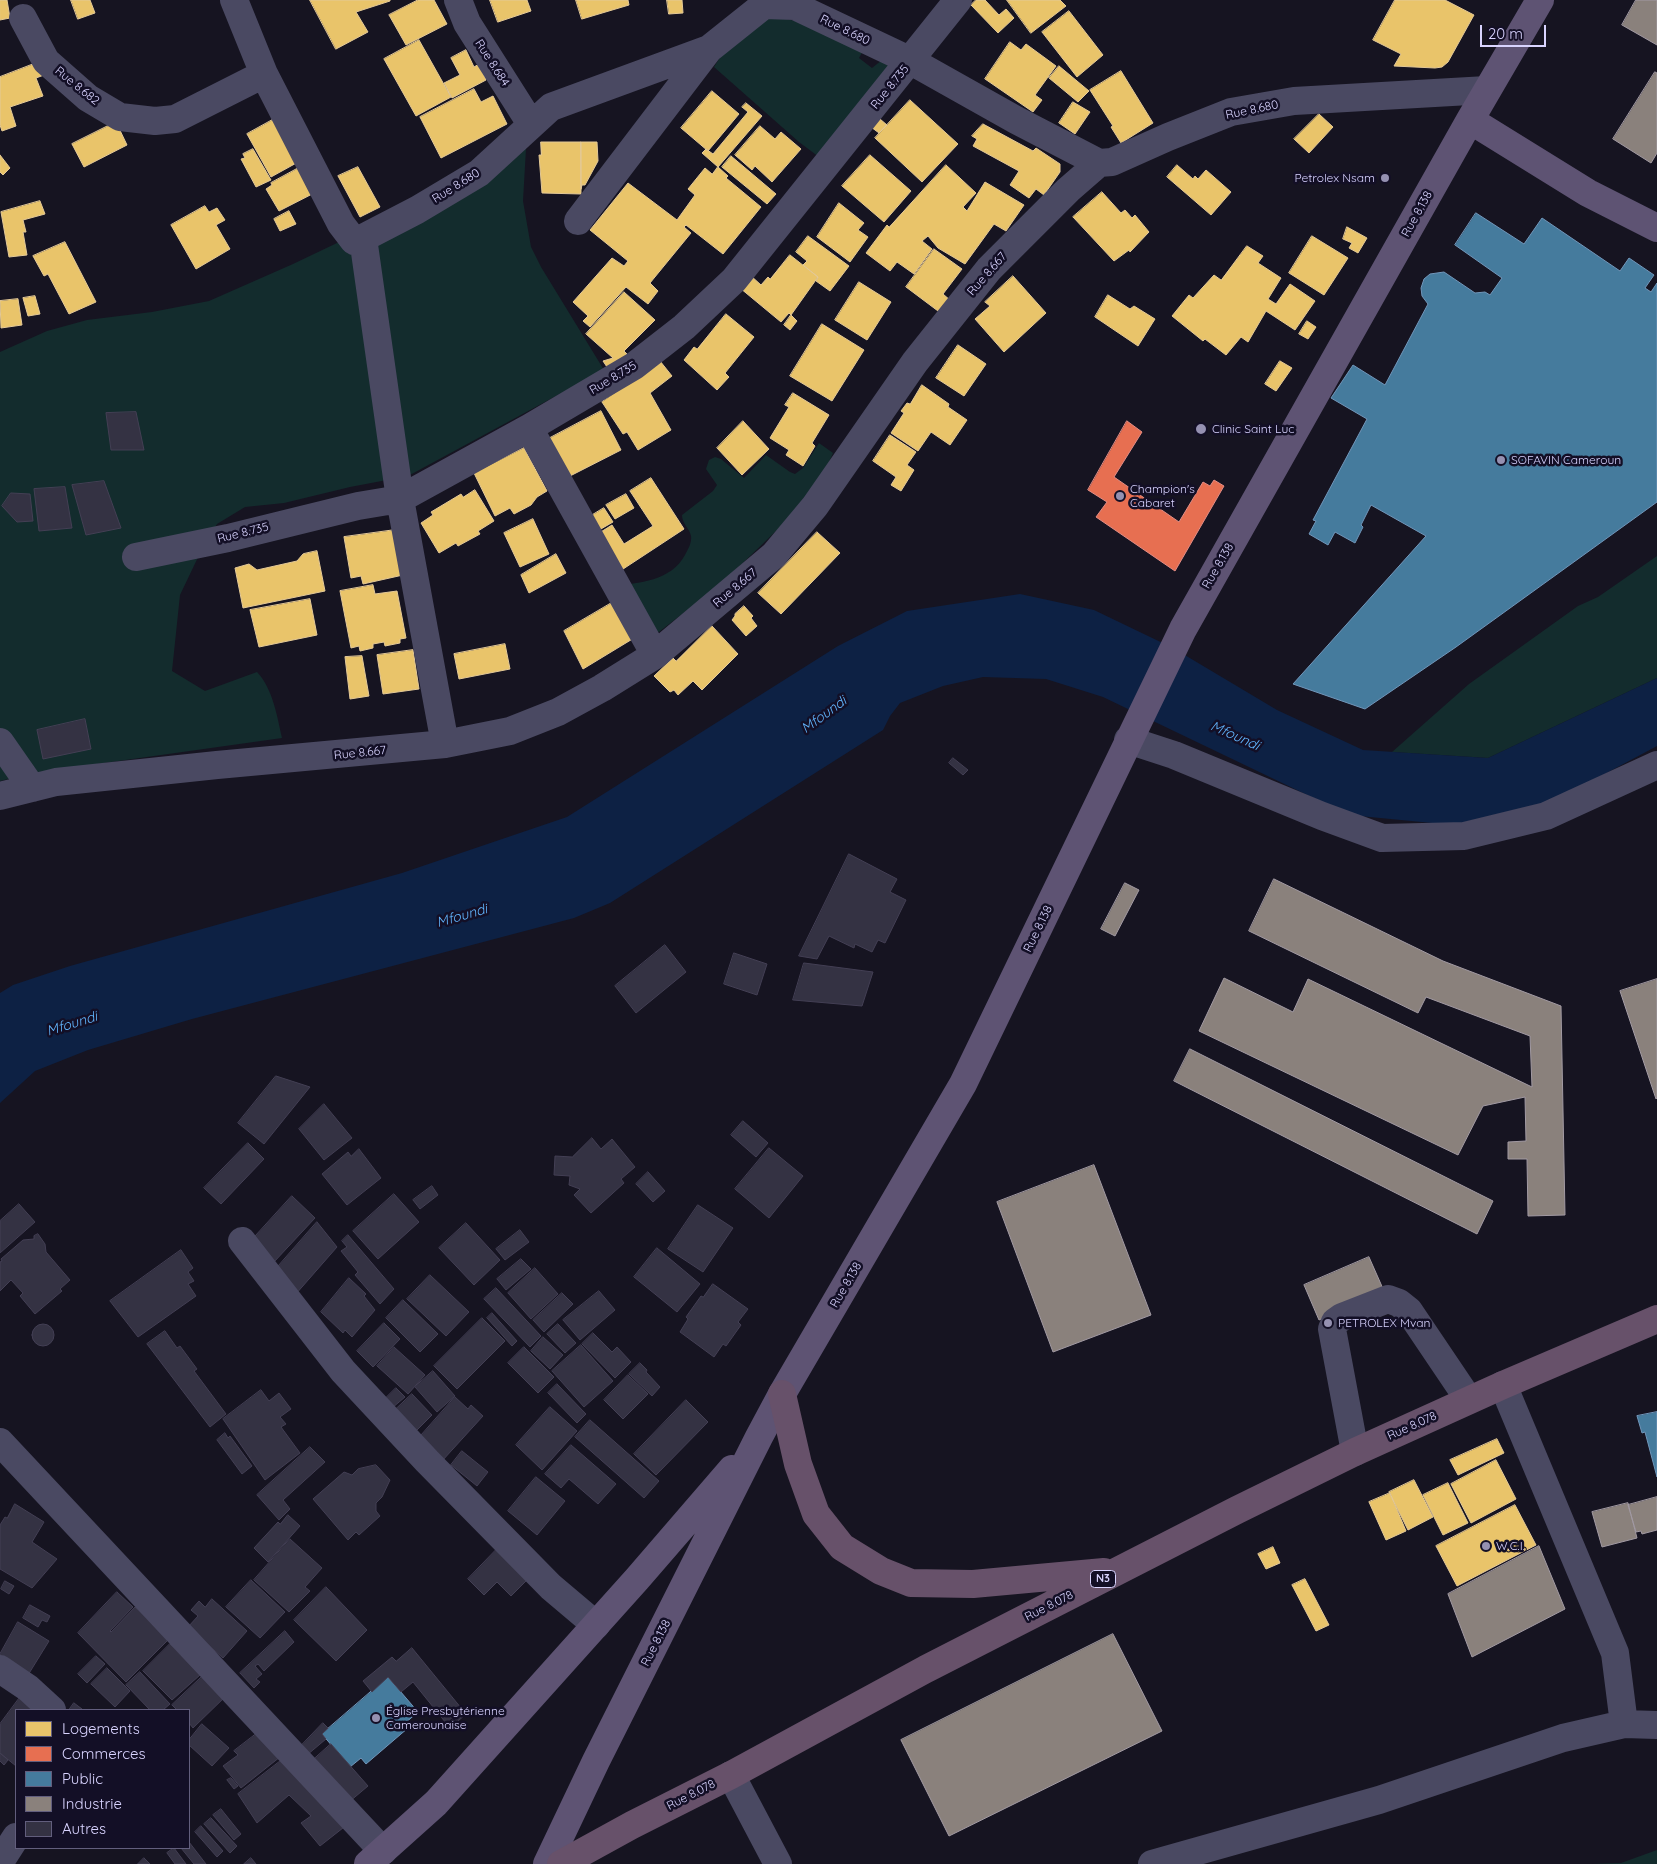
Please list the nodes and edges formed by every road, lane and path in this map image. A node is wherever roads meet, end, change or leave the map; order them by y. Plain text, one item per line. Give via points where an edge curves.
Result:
1 (234, 0) edge
2 (458, 0) edge
3 (958, 0) edge
4 (1540, 0) edge
5 (765, 2) edge
6 (23, 18) dead end
7 (710, 49) junction
8 (911, 61) junction
9 (264, 74) junction
10 (1487, 90) junction
11 (1470, 120) junction
12 (531, 124) junction
13 (1099, 162) junction
14 (578, 220) dead end
15 (1657, 228) edge
16 (363, 238) junction
17 (529, 428) junction
18 (400, 499) junction
19 (136, 557) dead end
20 (655, 655) junction
21 (1131, 734) junction
22 (0, 742) edge
23 (445, 744) junction
24 (1657, 765) edge
25 (32, 788) junction
26 (0, 796) edge
27 (242, 1241) dead end
28 (1657, 1320) edge
29 (1503, 1384) junction
30 (782, 1394) junction
31 (1469, 1400) junction
32 (759, 1437) junction
33 (0, 1442) edge
34 (1355, 1452) junction
35 (1118, 1571) junction
36 (596, 1625) junction
37 (0, 1669) edge
38 (51, 1709) edge
39 (1624, 1724) junction
40 (1657, 1725) edge
41 (731, 1775) junction
42 (15, 1839) edge
43 (376, 1858) edge
44 (0, 1862) edge
45 (547, 1864) edge
46 (561, 1864) edge
47 (778, 1864) edge
48 (1152, 1864) edge

1 - 9 street
2 - 12 street, Rue 8.684 via 467,23
3 - 8 street, Rue 8.735
4 - 10 main road, Rue 8.138
5 - 7 street, Rue 8.680
5 - 8 street, Rue 8.680 via 795,6
6 - 9 street, Rue 8.682 via 46,61 88,98 120,116 155,121 175,119
7 - 12 street, Rue 8.680 via 551,107
7 - 14 street
8 - 13 street, Rue 8.680
8 - 17 street, Rue 8.735 via 726,287 684,327 634,366
9 - 16 street via 341,224 354,241
10 - 11 main road, Rue 8.138
10 - 13 street, Rue 8.680 via 1294,102 1231,112 1112,162
11 - 15 main road via 1588,193
11 - 21 main road, Rue 8.138 via 1182,629
12 - 16 street, Rue 8.680 via 480,173
13 - 20 street, Rue 8.667 via 989,269 915,362 815,506 774,555
16 - 18 street
17 - 18 street, Rue 8.735
17 - 20 street
18 - 19 street, Rue 8.735
18 - 23 street
20 - 23 street, Rue 8.667 via 558,712 510,731
21 - 24 street via 1174,755 1382,838 1464,836 1546,816
21 - 30 main road, Rue 8.138 via 963,1084
22 - 25 street
23 - 25 street, Rue 8.667 via 217,764 56,782
25 - 26 street, Rue 8.667
27 - 36 street via 343,1371 551,1587
28 - 29 highway, Rue 8.078 / N3
29 - 31 highway, Rue 8.078 / N3
29 - 39 street via 1615,1653
30 - 32 main road, Rue 8.138
30 - 35 highway via 798,1464 816,1514 842,1547 881,1571 911,1583 973,1584
31 - 34 highway, Rue 8.078 / N3
31 - 34 street via 1409,1311 1399,1302 1388,1299 1342,1317 1332,1329
32 - 36 main road
32 - 45 main road, Rue 8.138
33 - 43 street
34 - 35 highway, Rue 8.078 / N3
35 - 41 highway, Rue 8.078 / N3 via 926,1669
36 - 43 main road via 436,1803
37 - 38 street
39 - 40 street
39 - 48 street via 1563,1738 1379,1800
41 - 46 highway, Rue 8.078 / N3
41 - 47 street
42 - 44 street

